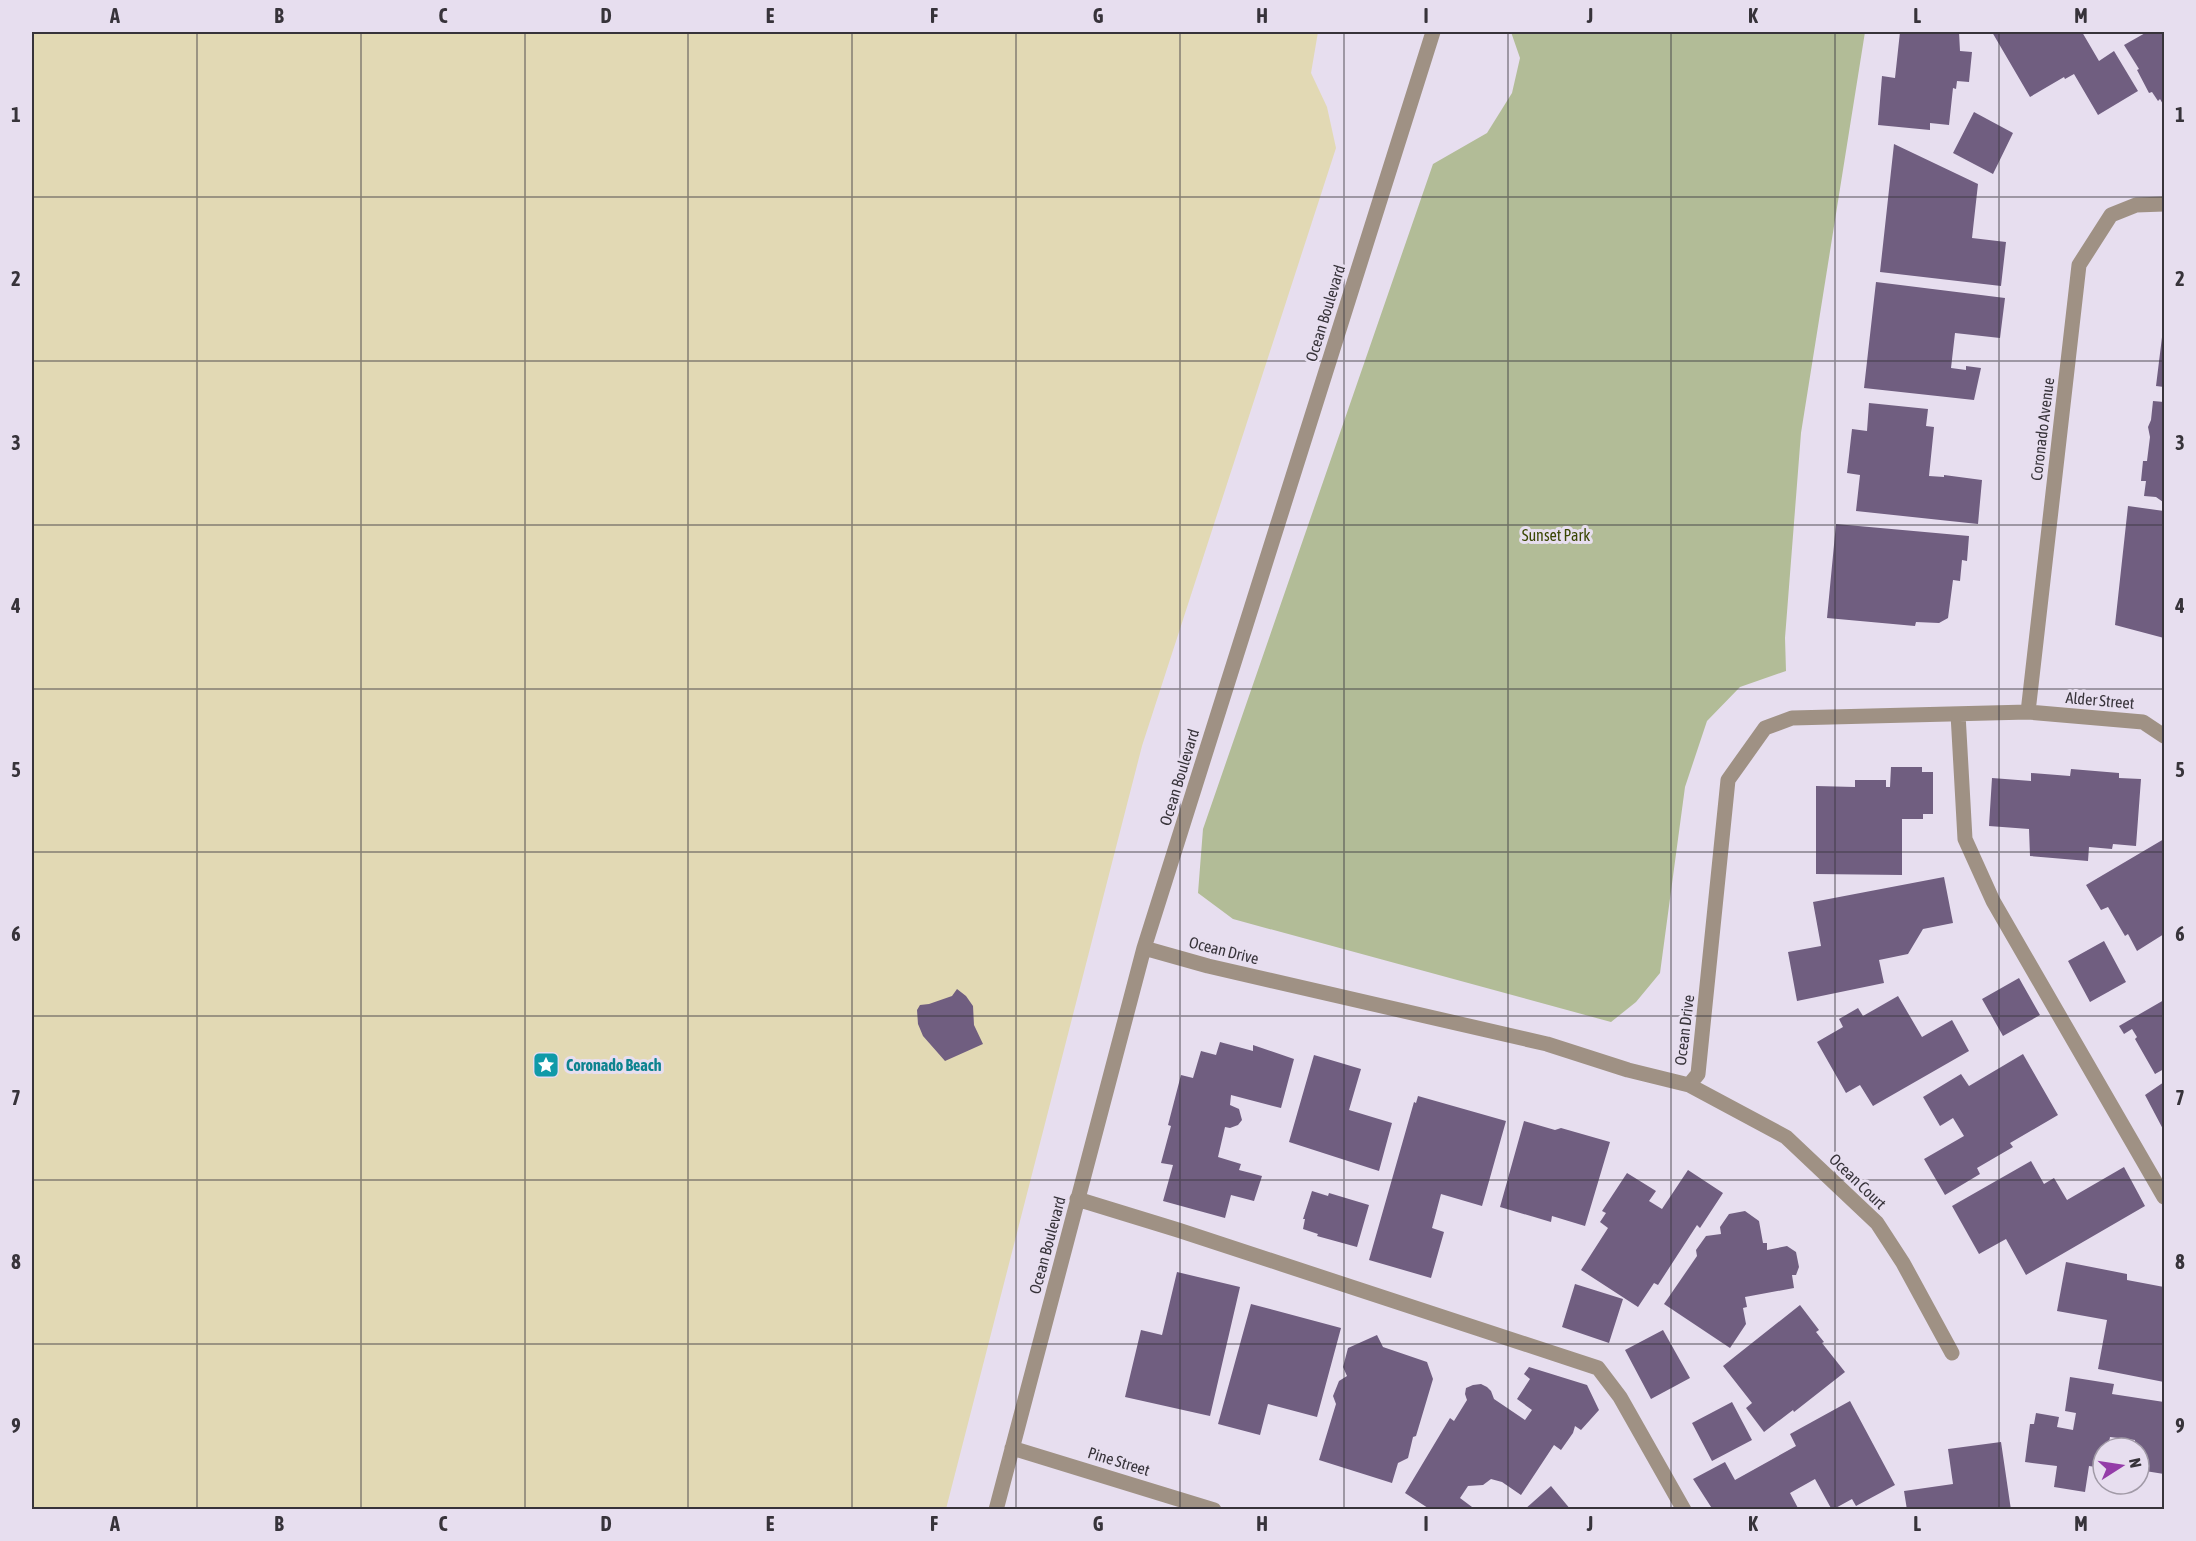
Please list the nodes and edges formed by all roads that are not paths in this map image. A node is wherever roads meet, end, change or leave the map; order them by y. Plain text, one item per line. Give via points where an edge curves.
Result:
1 (1433, 32) edge
2 (2164, 204) edge
3 (2028, 712) junction
4 (1958, 714) junction
5 (2164, 736) edge
6 (1144, 948) junction
7 (1689, 1085) junction
8 (2164, 1197) edge
9 (1077, 1199) junction
10 (1952, 1353) dead end
11 (1012, 1448) junction
12 (996, 1509) edge
13 (1214, 1509) edge
14 (1684, 1509) edge

1 - 6 street, Ocean Boulevard
2 - 3 street, Coronado Avenue via 2136,205 2110,215 2079,265
3 - 4 street, Ocean Drive
3 - 5 street, Alder Street via 2143,722
4 - 7 street, Ocean Drive via 1792,718 1765,728 1728,780 1698,1074
4 - 8 street via 1965,839 1993,901
6 - 7 street, Ocean Drive via 1219,969 1547,1044
6 - 9 street, Ocean Boulevard
7 - 10 street, Ocean Court via 1786,1137 1876,1223 1903,1263
9 - 11 street, Ocean Boulevard
9 - 14 street via 1598,1368 1620,1397
11 - 12 street, Ocean Boulevard
11 - 13 street, Pine Street

